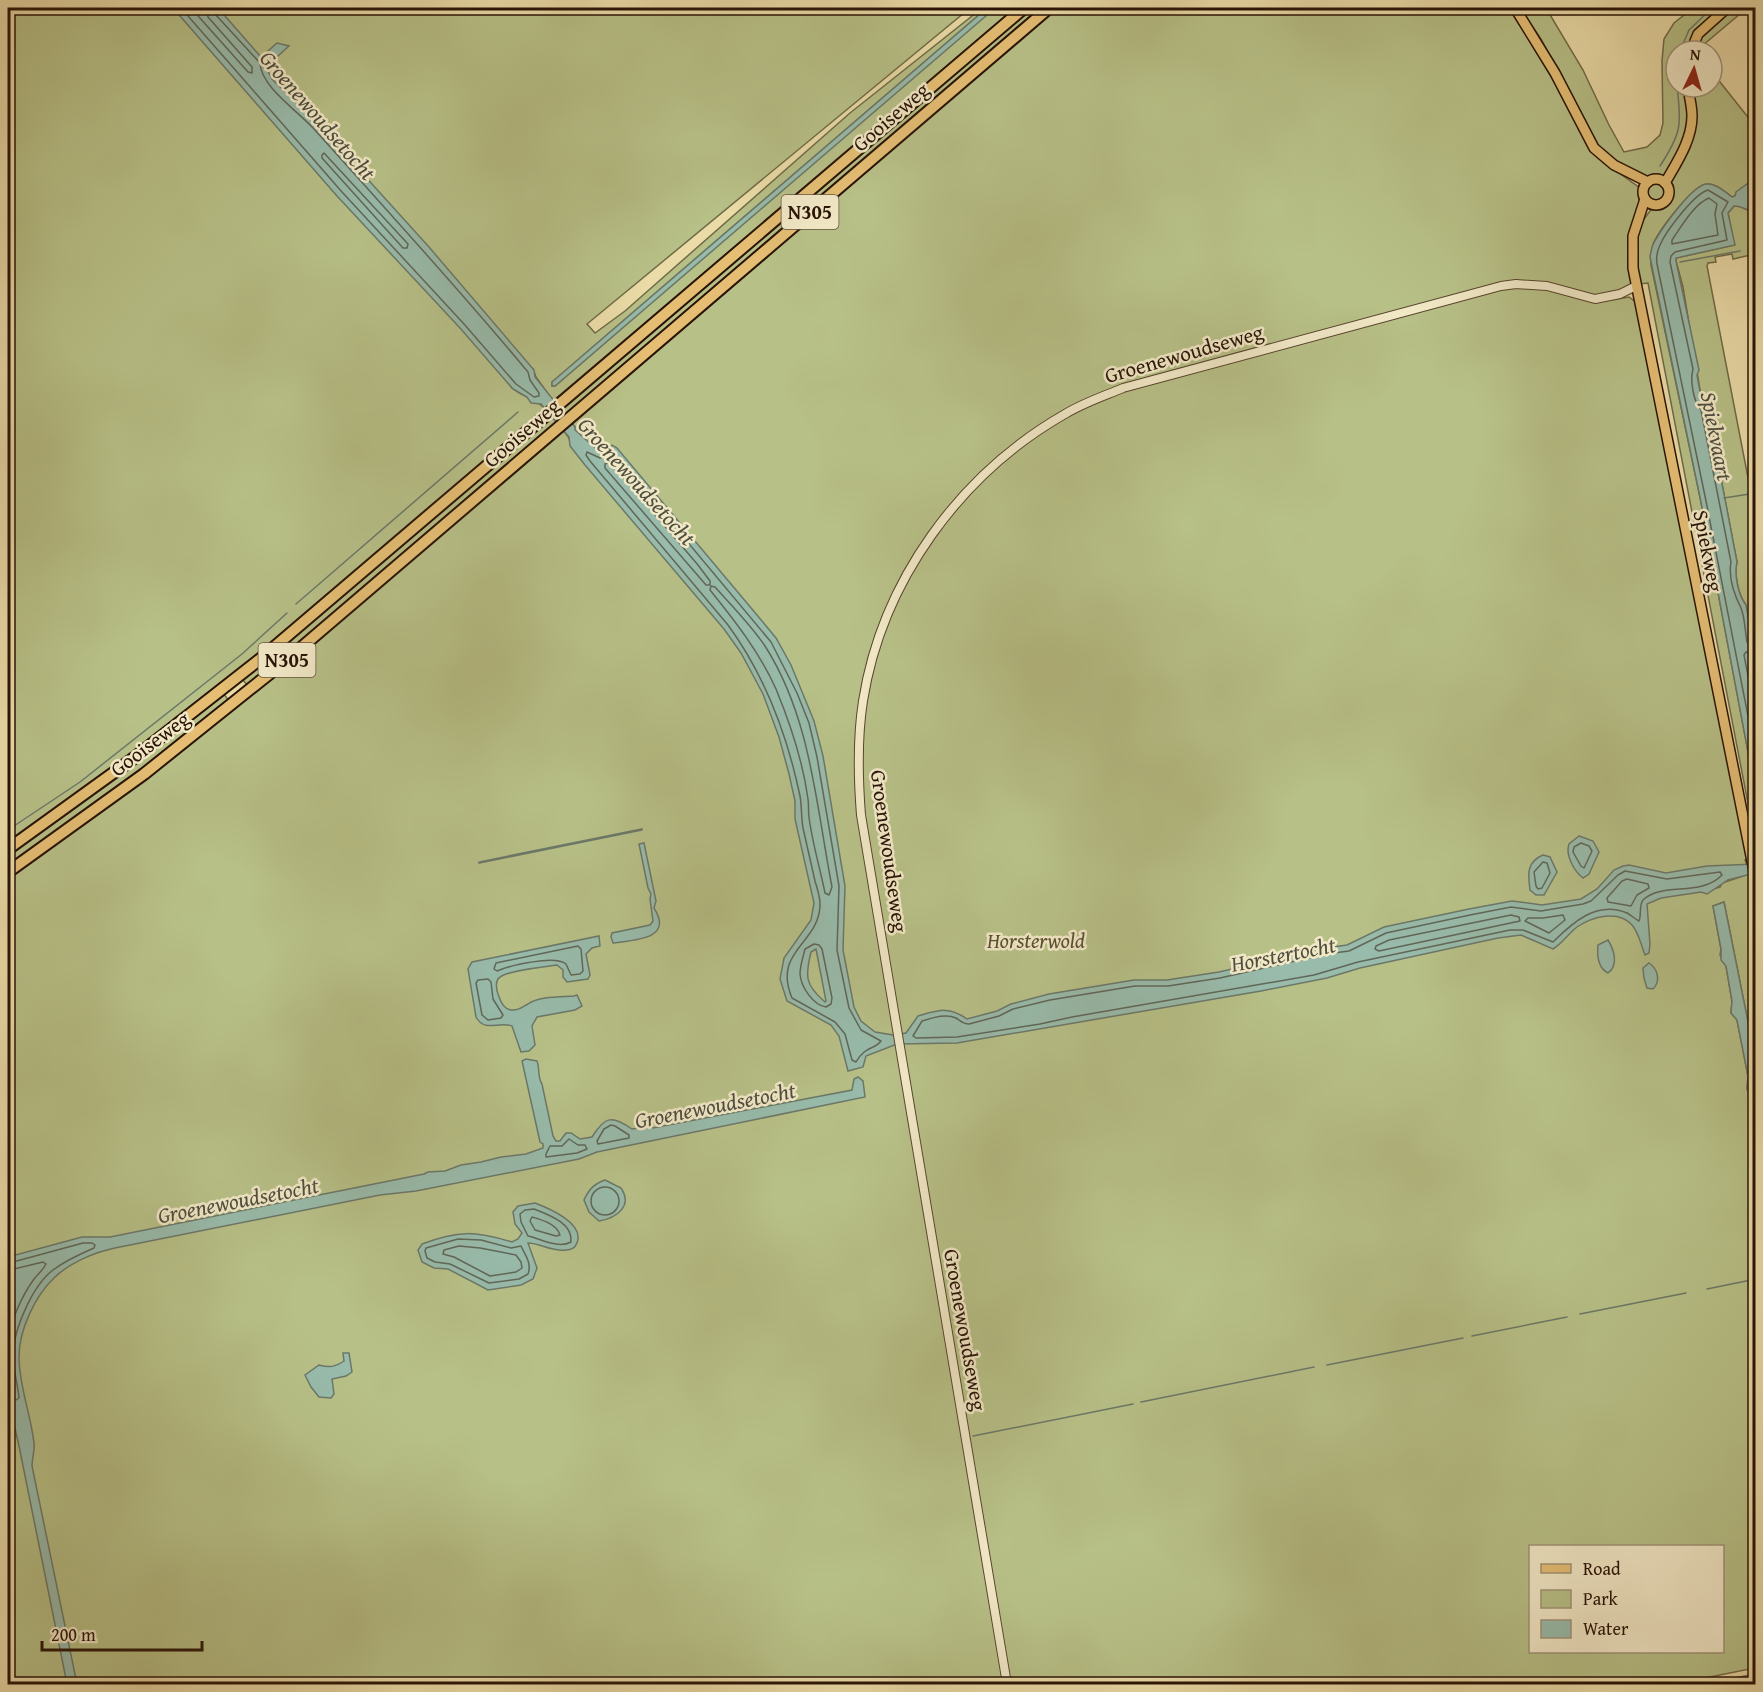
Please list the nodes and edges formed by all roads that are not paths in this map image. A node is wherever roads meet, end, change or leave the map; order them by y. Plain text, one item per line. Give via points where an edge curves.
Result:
1 (1024, 8) edge
2 (1049, 8) edge
3 (1515, 8) edge
4 (1727, 8) edge
5 (1696, 39) edge
6 (1690, 99) edge
7 (1662, 181) junction
8 (1646, 185) junction
9 (1649, 202) junction
10 (1637, 291) junction
11 (8, 849) edge
12 (8, 872) edge
13 (1755, 881) edge
14 (1007, 1684) edge

1 - 11 highway, Gooiseweg / N305 via 259,660 134,758
2 - 12 highway, Gooiseweg / N305 via 230,707
3 - 8 main road via 1594,148
4 - 5 main road
6 - 7 main road via 1688,140
7 - 8 main road
7 - 9 main road via 1669,190 1667,198 1661,204
8 - 9 main road
9 - 10 main road, Spiekweg via 1635,228 1632,252
10 - 13 main road, Spiekweg
10 - 14 street, Groenewoudseweg via 1595,299 1547,286 1501,286 1123,388 1066,413 1028,437 975,482 929,538 898,592 879,638 863,701 858,768 861,815

